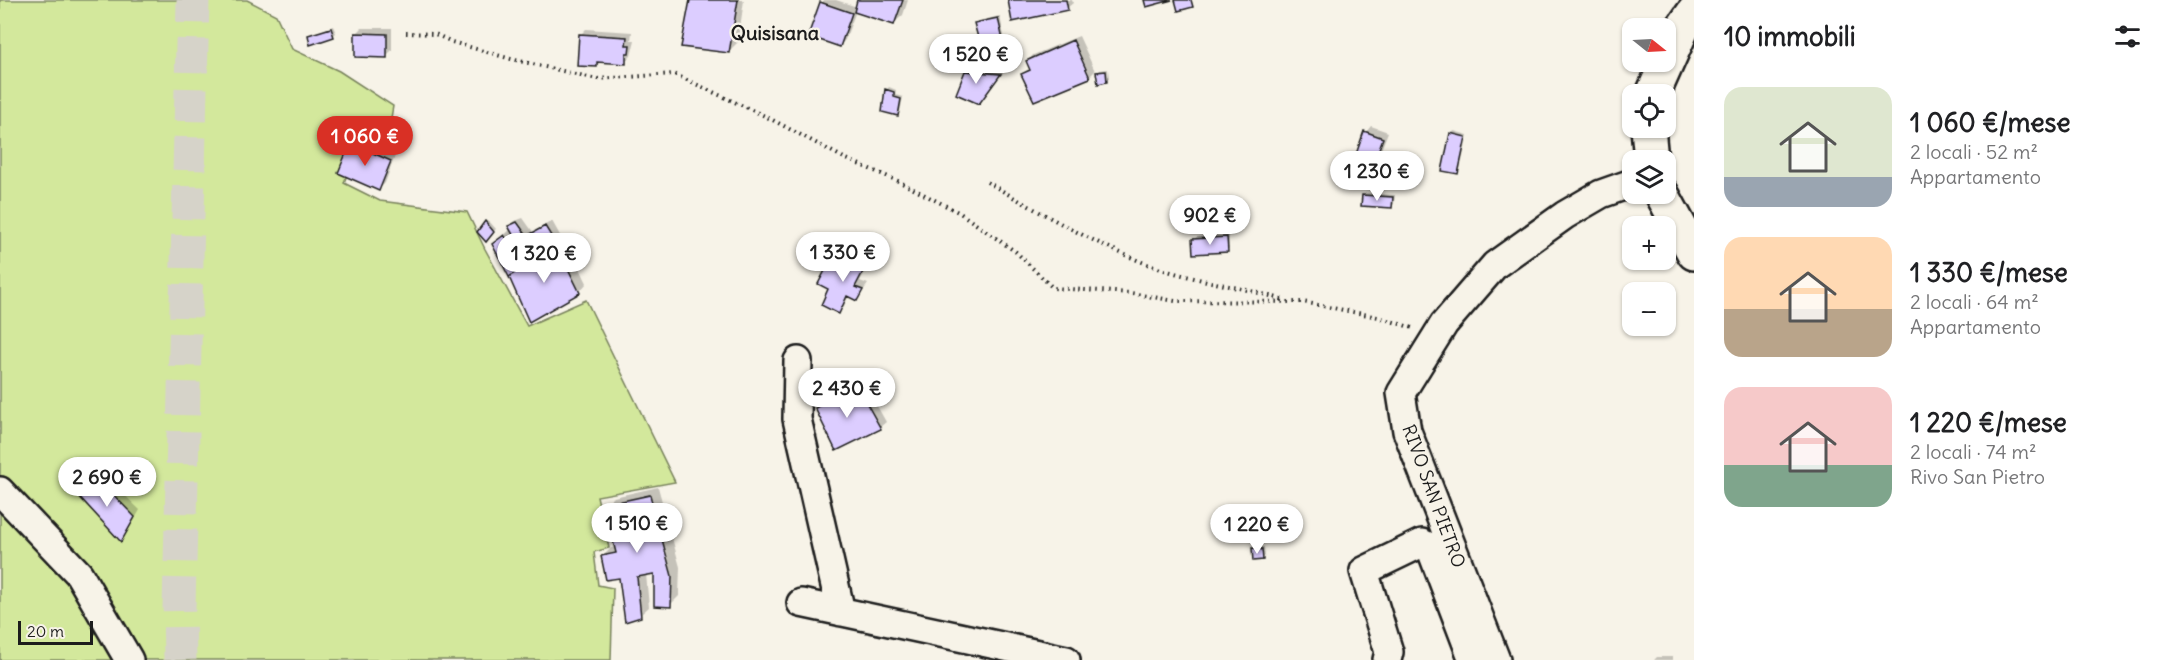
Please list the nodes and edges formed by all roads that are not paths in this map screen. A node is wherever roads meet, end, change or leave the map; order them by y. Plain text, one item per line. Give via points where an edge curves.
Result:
1 (1689, 12) edge
2 (1657, 84) edge
3 (1622, 187) edge
4 (1667, 204) edge
5 (1694, 253) edge
6 (798, 361) dead end
7 (0, 491) edge
8 (801, 603) dead end
9 (841, 612) junction
10 (129, 660) edge
11 (1066, 660) edge
12 (1387, 660) edge
13 (1473, 660) edge
14 (1496, 660) edge

1 - 2 main road
3 - 14 street, RIVO SAN PIETRO via 1565,215 1495,265 1444,324 1401,393 1407,431
4 - 5 main road
6 - 9 street via 797,419
7 - 10 street via 79,574
8 - 9 street
9 - 11 street
12 - 13 street via 1389,652 1364,571 1422,543 1430,547

